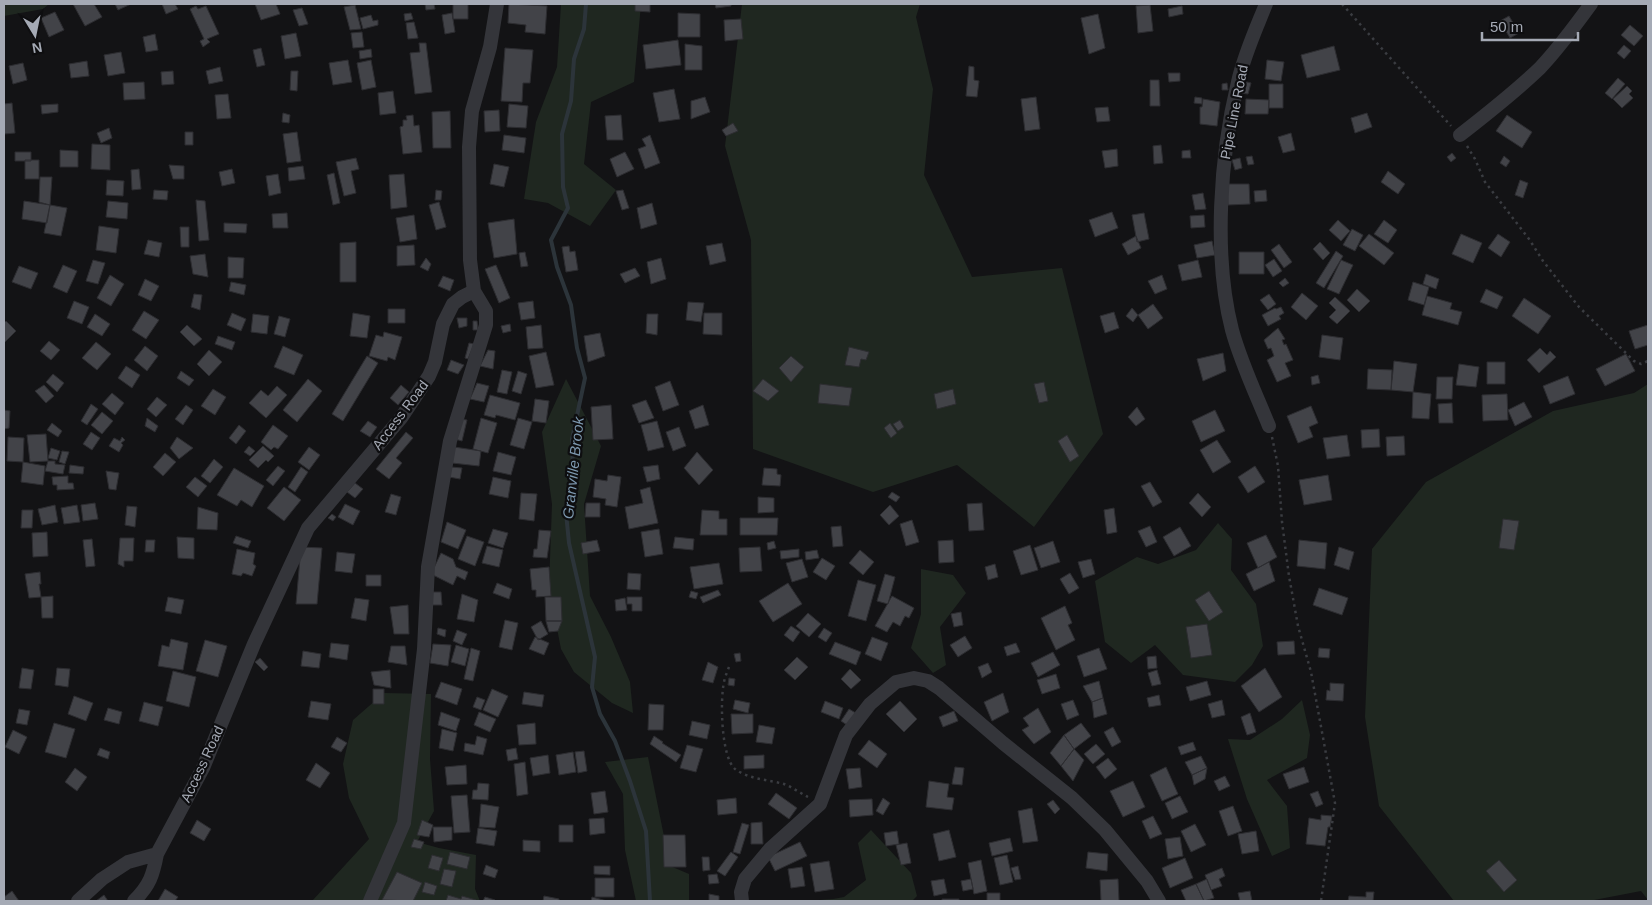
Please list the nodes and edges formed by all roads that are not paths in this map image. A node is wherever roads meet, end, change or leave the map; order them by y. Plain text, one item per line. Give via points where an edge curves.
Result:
1 (497, 4) edge
2 (1266, 4) edge
3 (1591, 4) edge
4 (1460, 135) road end
5 (474, 291) junction
6 (1269, 426) road end
7 (157, 854) junction
8 (78, 901) edge
9 (134, 901) edge
10 (370, 901) edge
11 (742, 901) edge
12 (1159, 901) edge

1 - 5 street via 470,129 469,224
2 - 6 street, Pipe Line Road via 1238,81 1222,175 1221,224 1232,330
3 - 4 street via 1540,68
5 - 7 street, Access Road via 453,304 443,324 429,376 401,418 308,528 254,644 203,768
5 - 10 street via 486,312 486,325 450,440 428,567 424,649 404,823
7 - 8 street via 128,862 102,879
7 - 9 street, Access Road via 154,873 146,889
11 - 12 street via 745,879 770,849 820,804 846,735 870,704 896,682 914,678 928,681 1072,798 1147,881

